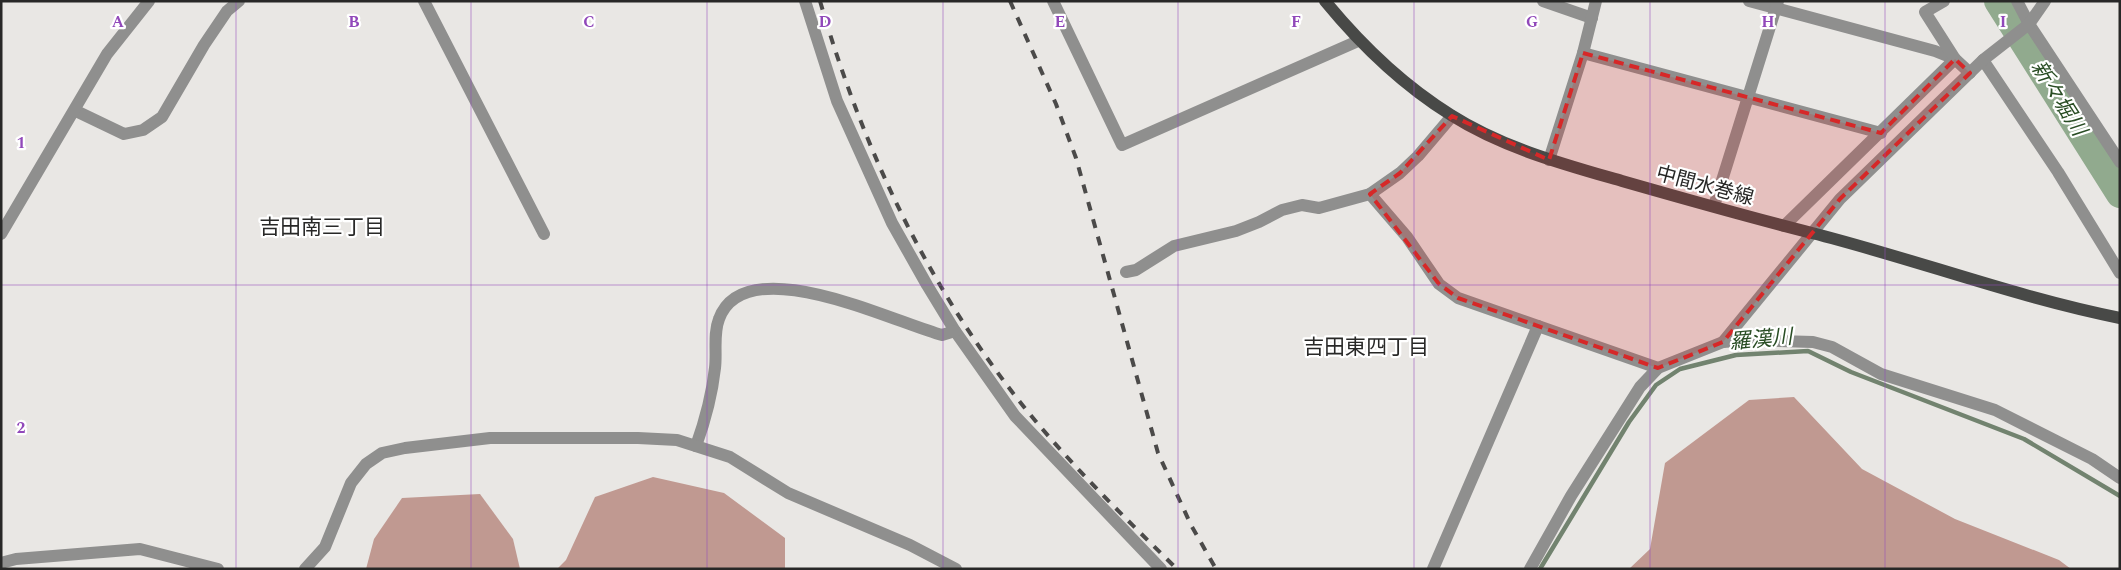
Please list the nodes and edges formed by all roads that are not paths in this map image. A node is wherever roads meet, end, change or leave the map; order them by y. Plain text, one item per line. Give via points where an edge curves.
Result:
1 (149, 1) edge
2 (239, 1) edge
3 (424, 1) edge
4 (805, 1) edge
5 (1053, 1) edge
6 (1325, 1) edge
7 (1543, 1) edge
8 (1596, 1) edge
9 (1749, 1) edge
10 (1944, 1) edge
11 (2017, 1) edge
12 (2045, 1) edge
13 (1777, 5) edge
14 (1592, 18) junction
15 (2029, 24) junction
16 (1358, 41) junction
17 (1583, 53) junction
18 (1955, 59) junction
19 (1983, 60) junction
20 (1970, 72) junction
21 (1746, 98) junction
22 (76, 111) junction
23 (1452, 116) junction
24 (1882, 133) junction
25 (1549, 160) junction
26 (2120, 162) edge
27 (1370, 194) junction
28 (1714, 206) junction
29 (1784, 226) junction
30 (1813, 233) junction
31 (1, 234) edge
32 (544, 234) dead end
33 (1126, 272) dead end
34 (2120, 273) edge
35 (2120, 318) edge
36 (1538, 326) junction
37 (955, 331) junction
38 (1723, 342) junction
39 (1658, 368) junction
40 (696, 446) junction
41 (2120, 478) edge
42 (1, 563) edge
43 (218, 569) edge
44 (305, 569) edge
45 (956, 569) edge
46 (1161, 569) edge
47 (1433, 569) edge
48 (1530, 569) edge

1 - 22 street via 107,54
2 - 22 street via 227,11 204,45 162,117 143,130 124,134
3 - 32 street
4 - 37 street via 837,101 892,223
5 - 16 street via 1122,145
6 - 16 main road, 中間水巻線
7 - 14 street
8 - 14 street
9 - 13 street
10 - 18 street via 1926,12
11 - 15 street
12 - 15 street
13 - 18 street
13 - 21 street
14 - 17 street
15 - 19 street
15 - 26 street
16 - 23 main road, 中間水巻線 via 1402,81
17 - 21 street
17 - 25 street
18 - 20 street
18 - 24 street
19 - 20 street
19 - 34 street
20 - 30 street via 1840,199
21 - 24 street
21 - 28 street
22 - 31 street
23 - 25 main road, 中間水巻線 via 1503,142
23 - 27 street via 1418,156
24 - 29 street
25 - 28 main road, 中間水巻線
27 - 33 street via 1319,208 1302,205 1282,210 1236,231 1174,246 1136,270
27 - 36 street via 1407,236 1439,284 1458,298
28 - 29 main road, 中間水巻線
29 - 30 main road, 中間水巻線
30 - 35 main road, 中間水巻線
30 - 38 street
36 - 39 street
36 - 47 street
37 - 40 street via 942,335 811,292 784,287 752,290 725,306 718,321 716,367
37 - 46 street via 1016,416
38 - 39 street
38 - 41 street via 1812,342 1832,347 1881,374 1995,410
39 - 48 street via 1640,387 1571,496
40 - 44 street via 677,440 638,438 490,438 382,453 366,464 351,483 325,547
40 - 45 street via 730,457 788,493 910,545
42 - 43 street via 140,549

